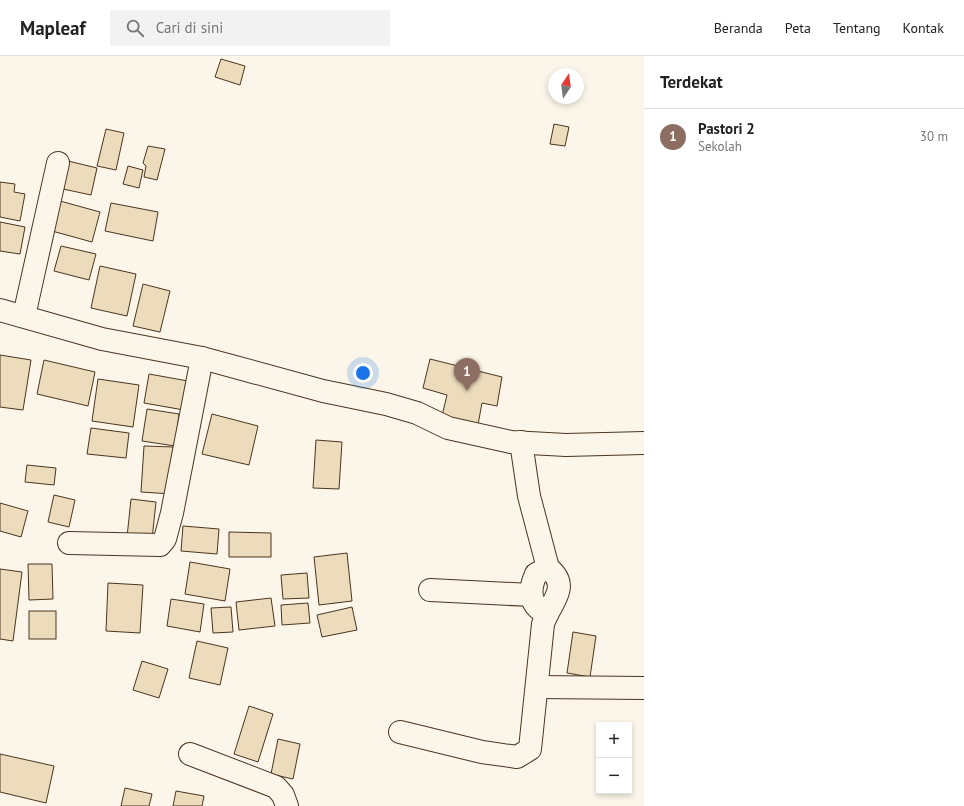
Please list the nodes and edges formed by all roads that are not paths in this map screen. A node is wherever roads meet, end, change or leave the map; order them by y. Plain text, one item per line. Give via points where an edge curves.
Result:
1 (58, 163) dead end
2 (0, 310) edge
3 (24, 316) junction
4 (202, 358) junction
5 (521, 442) junction
6 (644, 443) edge
7 (69, 543) dead end
8 (548, 568) junction
9 (430, 590) dead end
10 (531, 595) junction
11 (546, 614) junction
12 (536, 687) junction
13 (644, 688) edge
14 (400, 732) dead end
15 (190, 754) dead end
16 (287, 806) edge

1 - 3 street
2 - 3 street
3 - 4 street via 102,339
4 - 5 street via 417,413 448,428
4 - 7 street via 172,513 165,539 160,546
5 - 6 street via 566,445
5 - 8 street via 529,496
8 - 10 street via 536,574
8 - 11 street via 555,573 559,582 556,599
9 - 10 street
10 - 11 street via 535,605
11 - 12 street
12 - 13 street
12 - 14 street via 530,749 517,757 482,752
15 - 16 street via 276,787 283,795

